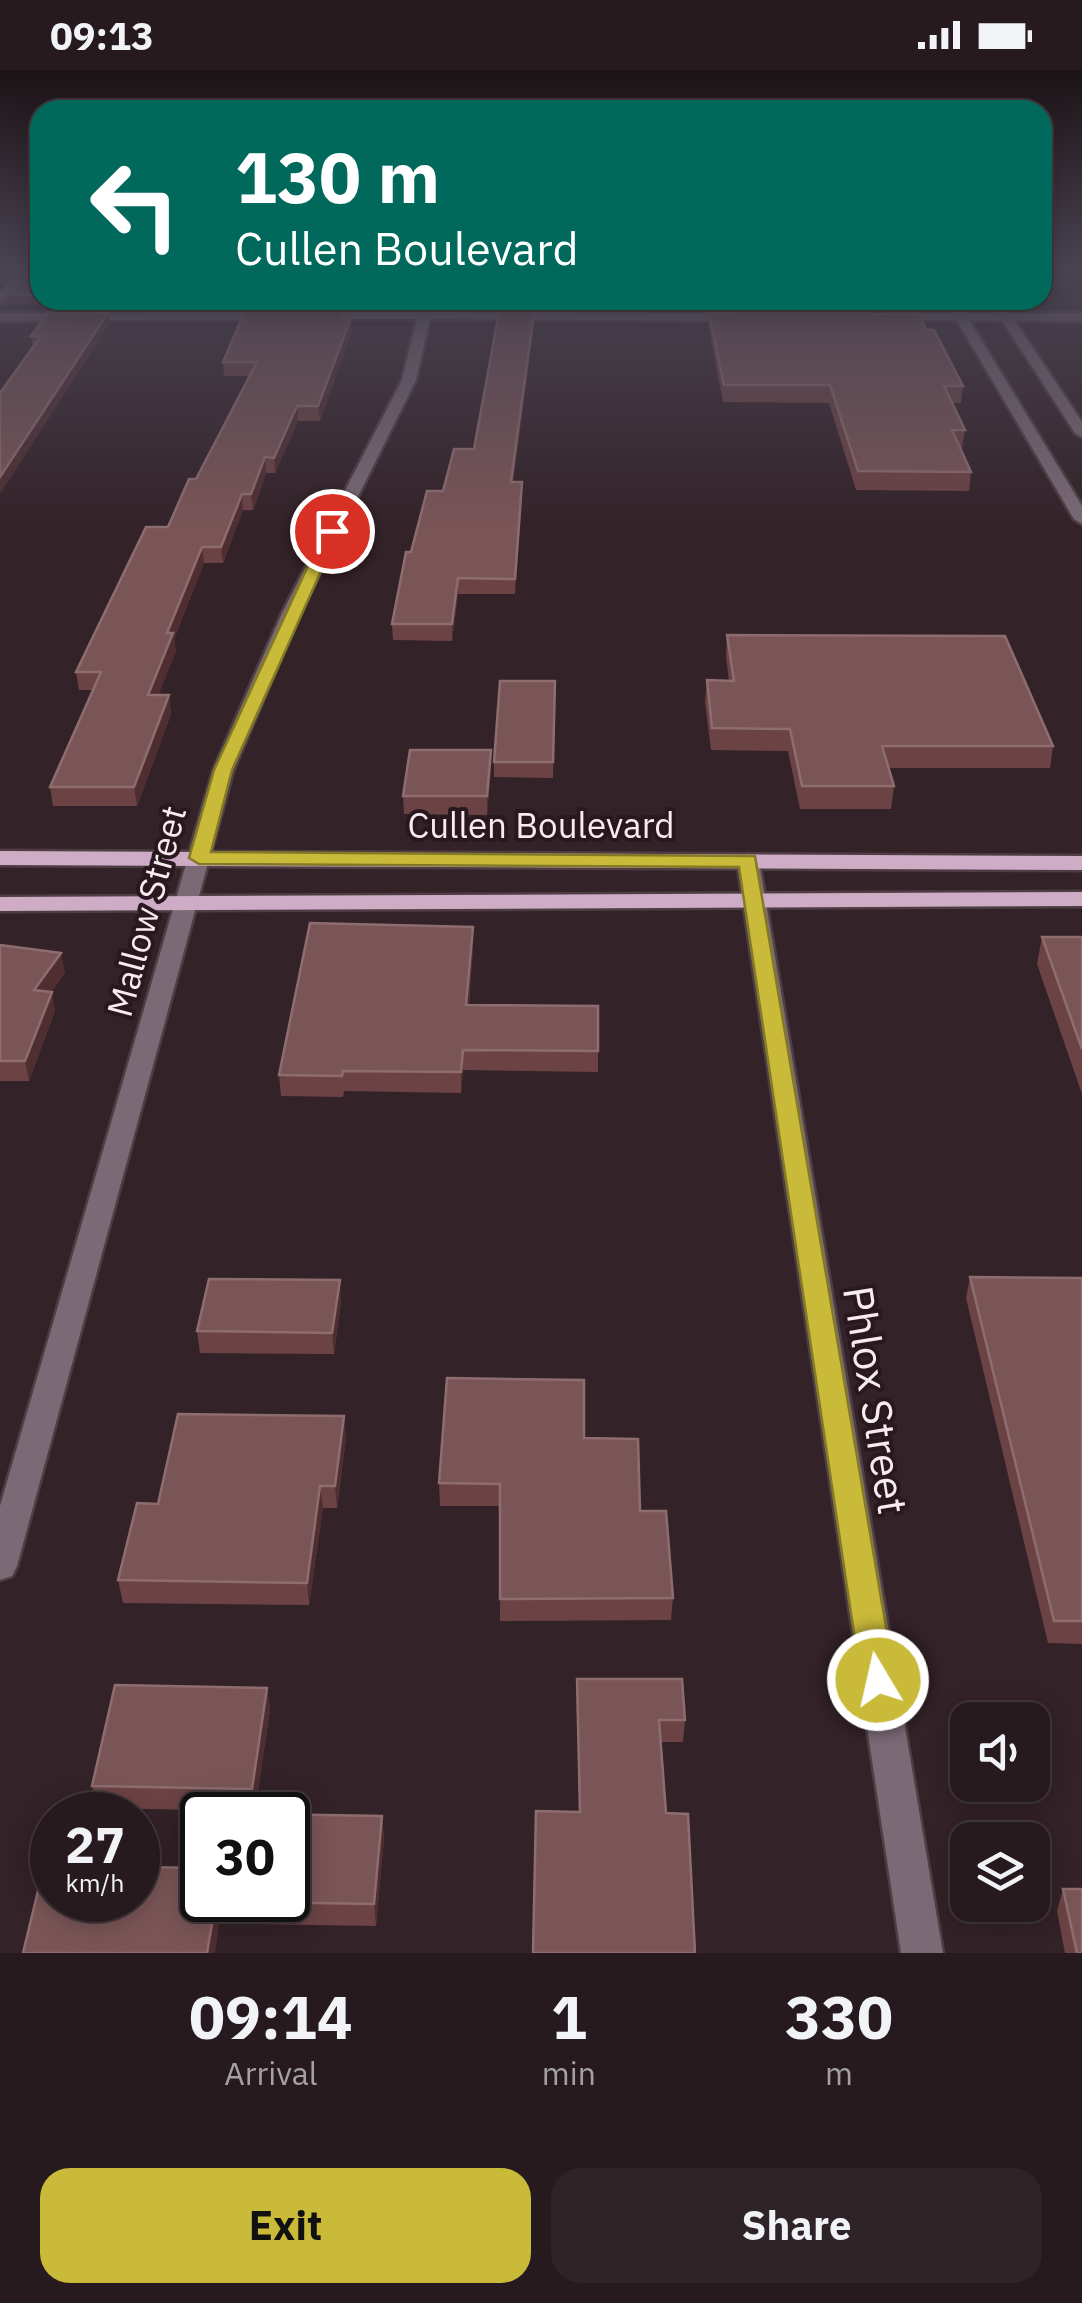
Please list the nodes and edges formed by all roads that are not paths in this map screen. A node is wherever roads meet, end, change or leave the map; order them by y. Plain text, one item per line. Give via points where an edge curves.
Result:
1 (415, 358) edge
2 (985, 358) edge
3 (1033, 358) edge
4 (1082, 433) edge
5 (1082, 519) edge
6 (0, 858) edge
7 (199, 858) junction
8 (748, 861) junction
9 (1082, 863) edge
10 (1082, 899) edge
11 (754, 901) junction
12 (0, 904) edge
13 (188, 904) junction
14 (0, 1566) edge
15 (922, 1953) edge

1 - 7 street, Mallow Street via 223,770
2 - 5 street
3 - 4 street
6 - 7 main road, Cullen Boulevard
7 - 8 main road, Cullen Boulevard
7 - 13 street, Mallow Street
8 - 9 main road, Cullen Boulevard
8 - 11 street, Phlox Street
10 - 11 main road
11 - 13 main road
11 - 15 street, Phlox Street
12 - 13 main road
13 - 14 street, Mallow Street

